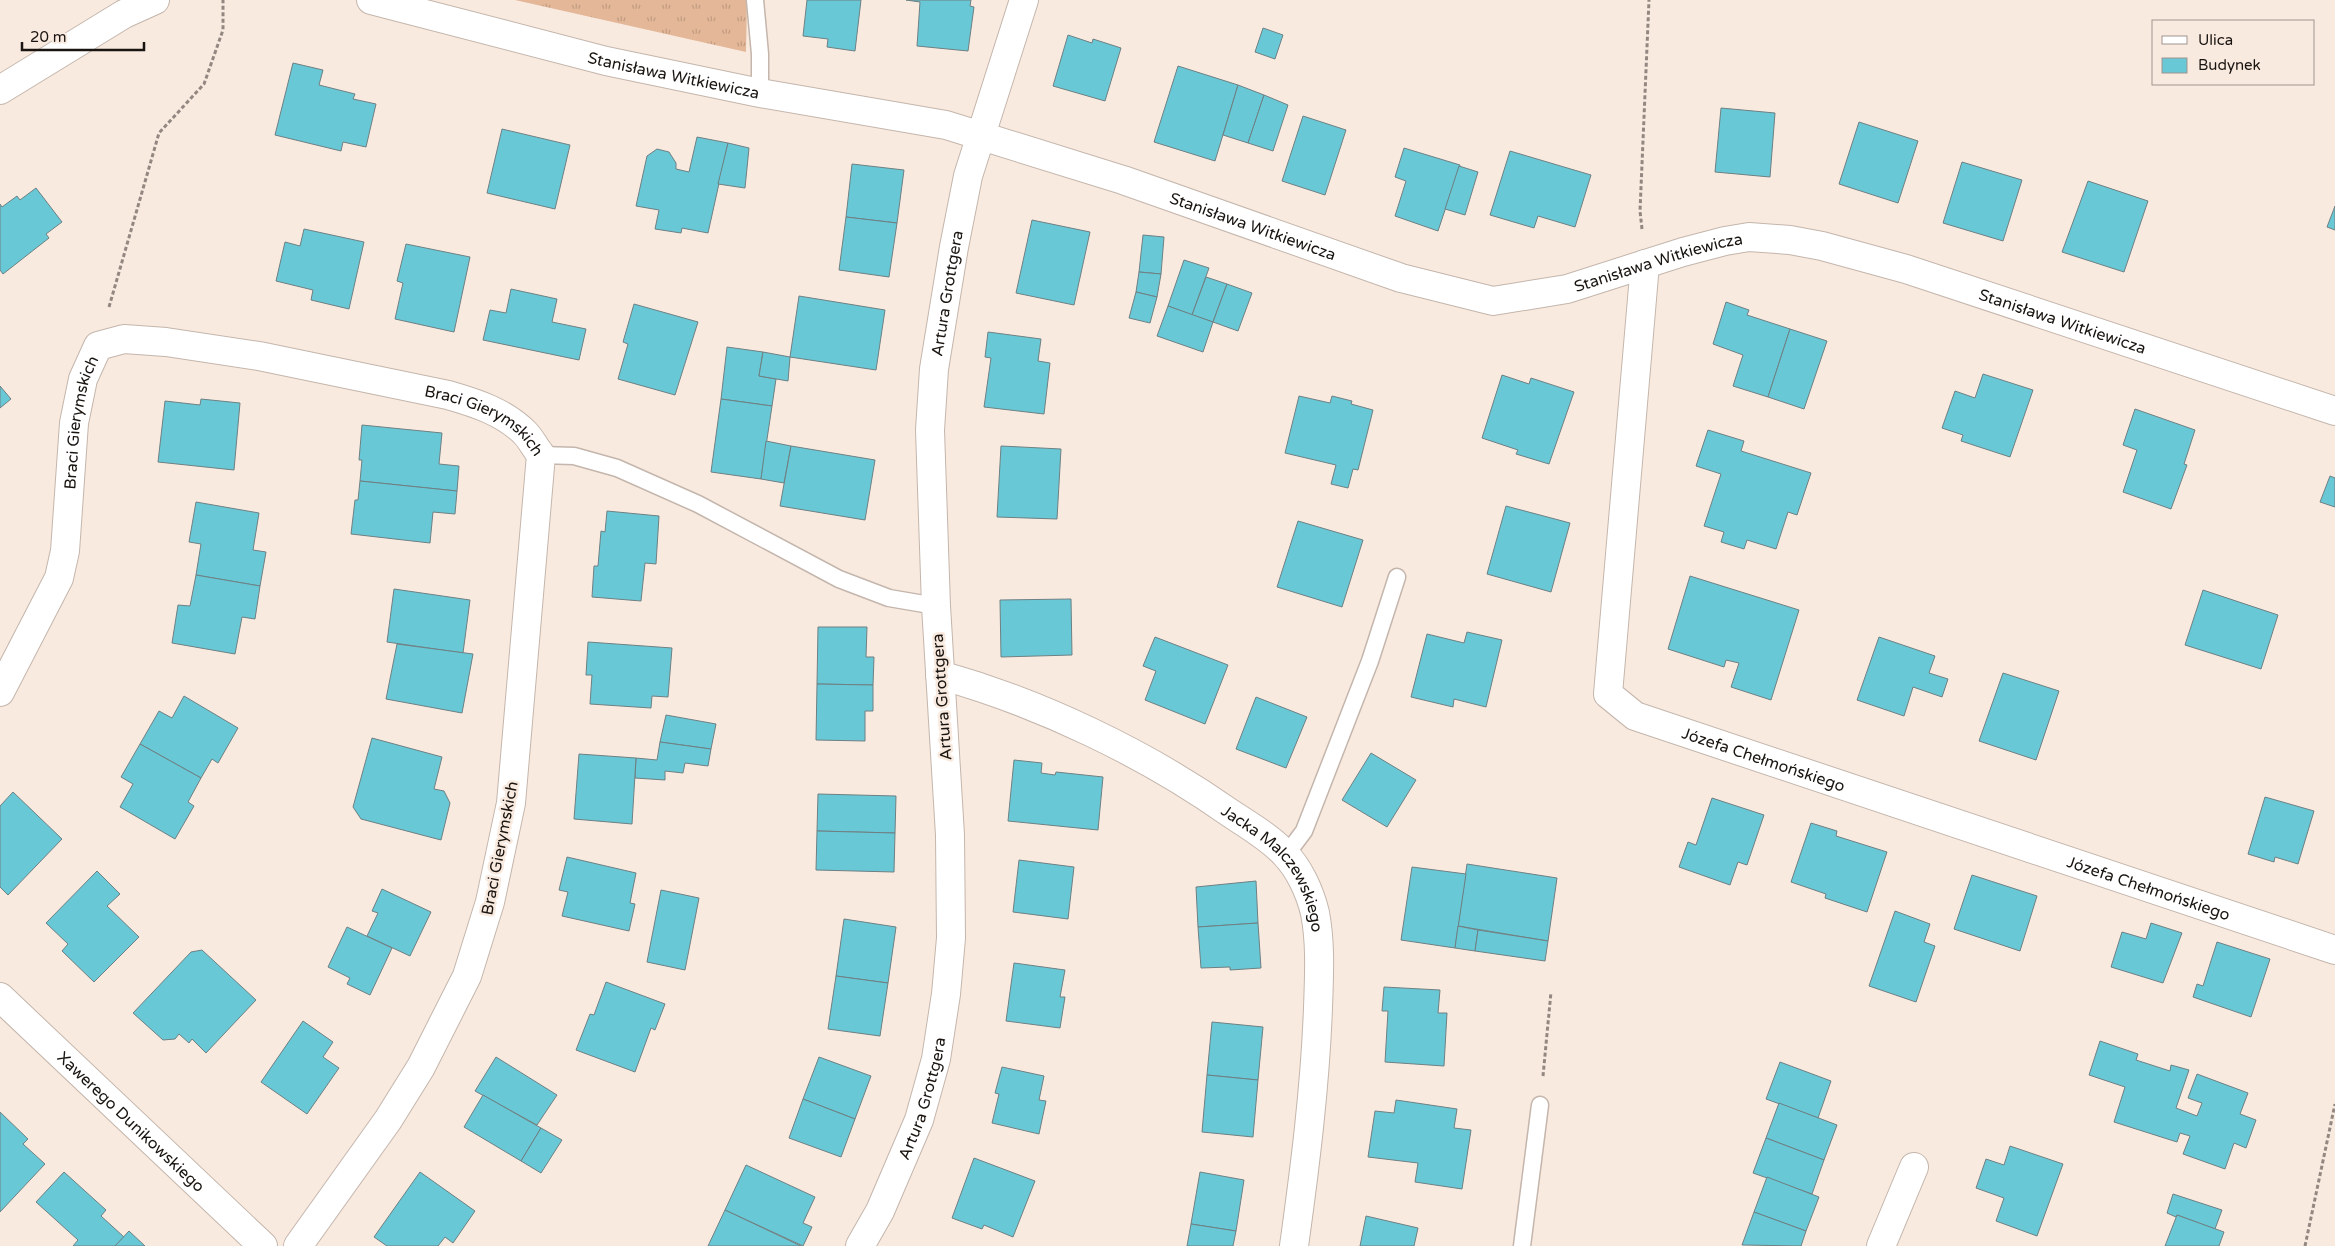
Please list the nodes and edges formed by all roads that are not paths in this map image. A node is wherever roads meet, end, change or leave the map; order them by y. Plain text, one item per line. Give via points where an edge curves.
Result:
1 (155, 0) edge
2 (371, 0) edge
3 (755, 0) edge
4 (1024, 0) edge
5 (0, 90) edge
6 (760, 93) junction
7 (981, 136) junction
8 (1645, 264) junction
9 (2335, 411) edge
10 (541, 455) junction
11 (1397, 577) dead end
12 (936, 606) junction
13 (940, 675) junction
14 (0, 692) edge
15 (1286, 854) junction
16 (2335, 950) edge
17 (0, 997) edge
18 (1540, 1105) road end
19 (1914, 1167) dead end
20 (263, 1246) edge
21 (298, 1246) edge
22 (860, 1246) edge
23 (1294, 1246) edge
24 (1522, 1246) edge
25 (1881, 1246) edge

1 - 5 street via 124,14
2 - 6 street, Stanisława Witkiewicza via 606,61
3 - 6 lane
4 - 7 street
6 - 7 street, Stanisława Witkiewicza via 946,125
7 - 8 street, Stanisława Witkiewicza via 1123,180 1401,278 1493,301 1567,289
7 - 12 street, Artura Grottgera via 968,176 934,369 930,430
8 - 9 street, Stanisława Witkiewicza via 1748,237 1822,246 1906,269
8 - 16 street, Józefa Chełmońskiego via 1608,694 1635,716
10 - 12 lane via 574,456 617,468 698,504 839,579 889,598
10 - 14 street, Braci Gierymskich via 525,433 502,415 448,395 259,356 166,342 124,339 98,346 83,379 74,423 65,551 59,578
10 - 21 street, Braci Gierymskich via 511,803 490,902 467,976 421,1067 388,1120
11 - 15 lane via 1370,661 1304,830
12 - 13 street, Artura Grottgera
13 - 15 street, Jacka Malczewskiego via 1039,709 1103,739 1197,790
13 - 22 street, Artura Grottgera via 950,835 951,938 946,994 936,1059 919,1120 880,1212
15 - 23 street, Jacka Malczewskiego via 1302,878 1314,912 1319,959 1316,1051
17 - 20 street, Xawerego Dunikowskiego
18 - 24 lane
19 - 25 street

